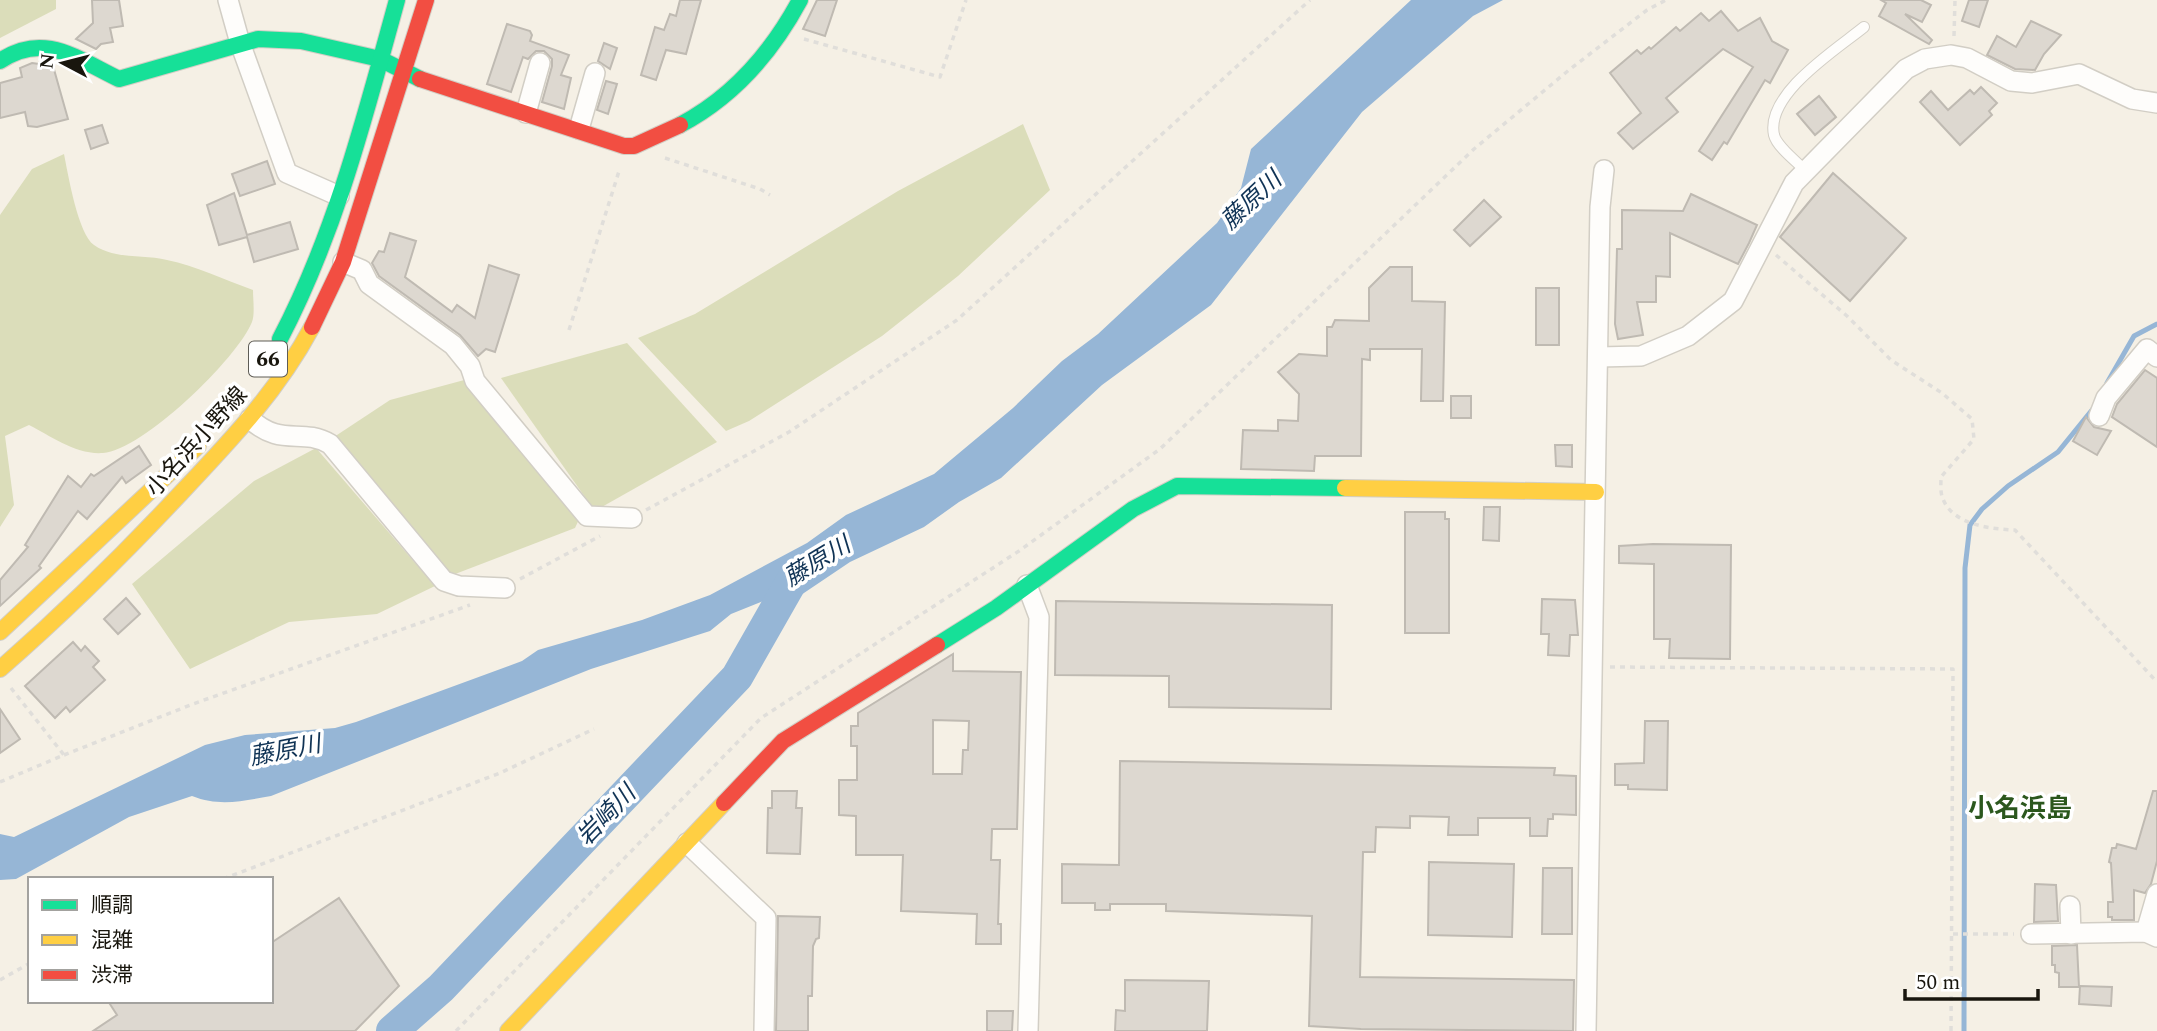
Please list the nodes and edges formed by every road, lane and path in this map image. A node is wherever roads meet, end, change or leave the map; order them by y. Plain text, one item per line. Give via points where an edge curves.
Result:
1 (228, 0) edge
2 (397, 0) edge
3 (426, 0) edge
4 (800, 0) edge
5 (966, 0) edge
6 (1310, 0) edge
7 (1666, 0) edge
8 (1955, 0) edge
9 (1864, 27) dead end
10 (781, 32) junction
11 (240, 43) junction
12 (1956, 56) junction
13 (380, 59) junction
14 (0, 61) edge
15 (540, 63) dead end
16 (405, 71) junction
17 (595, 73) dead end
18 (2157, 103) edge
19 (526, 113) junction
20 (579, 129) junction
21 (627, 146) junction
22 (662, 158) dead end
23 (1604, 170) dead end
24 (1806, 171) junction
25 (770, 195) dead end
26 (339, 196) junction
27 (1763, 245) junction
28 (343, 262) junction
29 (569, 330) dead end
30 (274, 349) dead end
31 (1599, 357) junction
32 (2157, 357) edge
33 (246, 405) junction
34 (2099, 416) dead end
35 (212, 433) dead end
36 (1596, 492) junction
37 (632, 518) junction
38 (1027, 585) junction
39 (505, 588) joint
40 (479, 602) dead end
41 (0, 632) edge
42 (1593, 666) junction
43 (0, 669) edge
44 (2157, 682) edge
45 (8, 684) dead end
46 (594, 729) dead end
47 (64, 755) junction
48 (0, 782) edge
49 (687, 843) junction
50 (228, 877) edge
51 (2157, 894) edge
52 (2070, 906) dead end
53 (1952, 934) junction
54 (2031, 934) joint
55 (2071, 934) junction
56 (2152, 934) edge
57 (28, 964) edge
58 (0, 980) edge
59 (456, 1031) edge
60 (508, 1031) edge
61 (764, 1031) edge
62 (1028, 1031) edge
63 (1586, 1031) edge
64 (1951, 1031) edge

1 - 11 street
2 - 13 street, 66
3 - 16 street, 小名浜小野線 / 66
4 - 10 street
5 - 10 path via 940,77
6 - 37 path via 957,320 789,432
7 - 59 path via 1580,61 1474,149 1160,449 1019,551 761,718
8 - 12 path
9 - 24 lane via 1794,83 1773,121 1774,138
10 - 21 street via 742,81 667,131
11 - 13 street via 280,38
11 - 14 street via 119,79 47,45 11,51
11 - 26 street via 287,173
12 - 18 street via 2011,81 2032,83 2079,74 2132,99
12 - 24 street via 1940,55 1906,69
13 - 16 street
13 - 26 street, 66
15 - 19 street
16 - 19 street
16 - 28 street, 小名浜小野線 / 66
17 - 20 street
19 - 20 street
20 - 21 street
21 - 29 path
22 - 25 path
23 - 31 street
24 - 27 street via 1794,183
26 - 30 street, 66 via 299,305
27 - 31 street via 1733,301 1688,336 1641,356
27 - 44 path via 1891,360 1972,419 1974,439 1941,477 1942,498 1953,514 1989,529 2015,530
28 - 33 street, 小名浜小野線 / 66 via 283,376
28 - 37 street via 362,271 369,284 453,345 470,366 475,382 587,516
31 - 36 street
32 - 34 street via 2147,349 2106,398
33 - 39 street via 264,430 282,438 313,437 330,444 444,581
33 - 43 street, 小名浜小野線 / 66 via 159,516
35 - 41 street, 小名浜小野線
36 - 38 street via 1177,486 1133,509
36 - 42 street
37 - 39 path
38 - 49 street via 783,741
38 - 62 street via 1039,617
40 - 47 path
42 - 53 path via 1953,669
42 - 63 street
45 - 47 path
46 - 50 path via 500,773
47 - 48 path
49 - 60 street
49 - 61 street via 766,918
51 - 56 street
52 - 55 street
53 - 54 path
53 - 64 path
54 - 55 street
55 - 56 street
57 - 58 path

